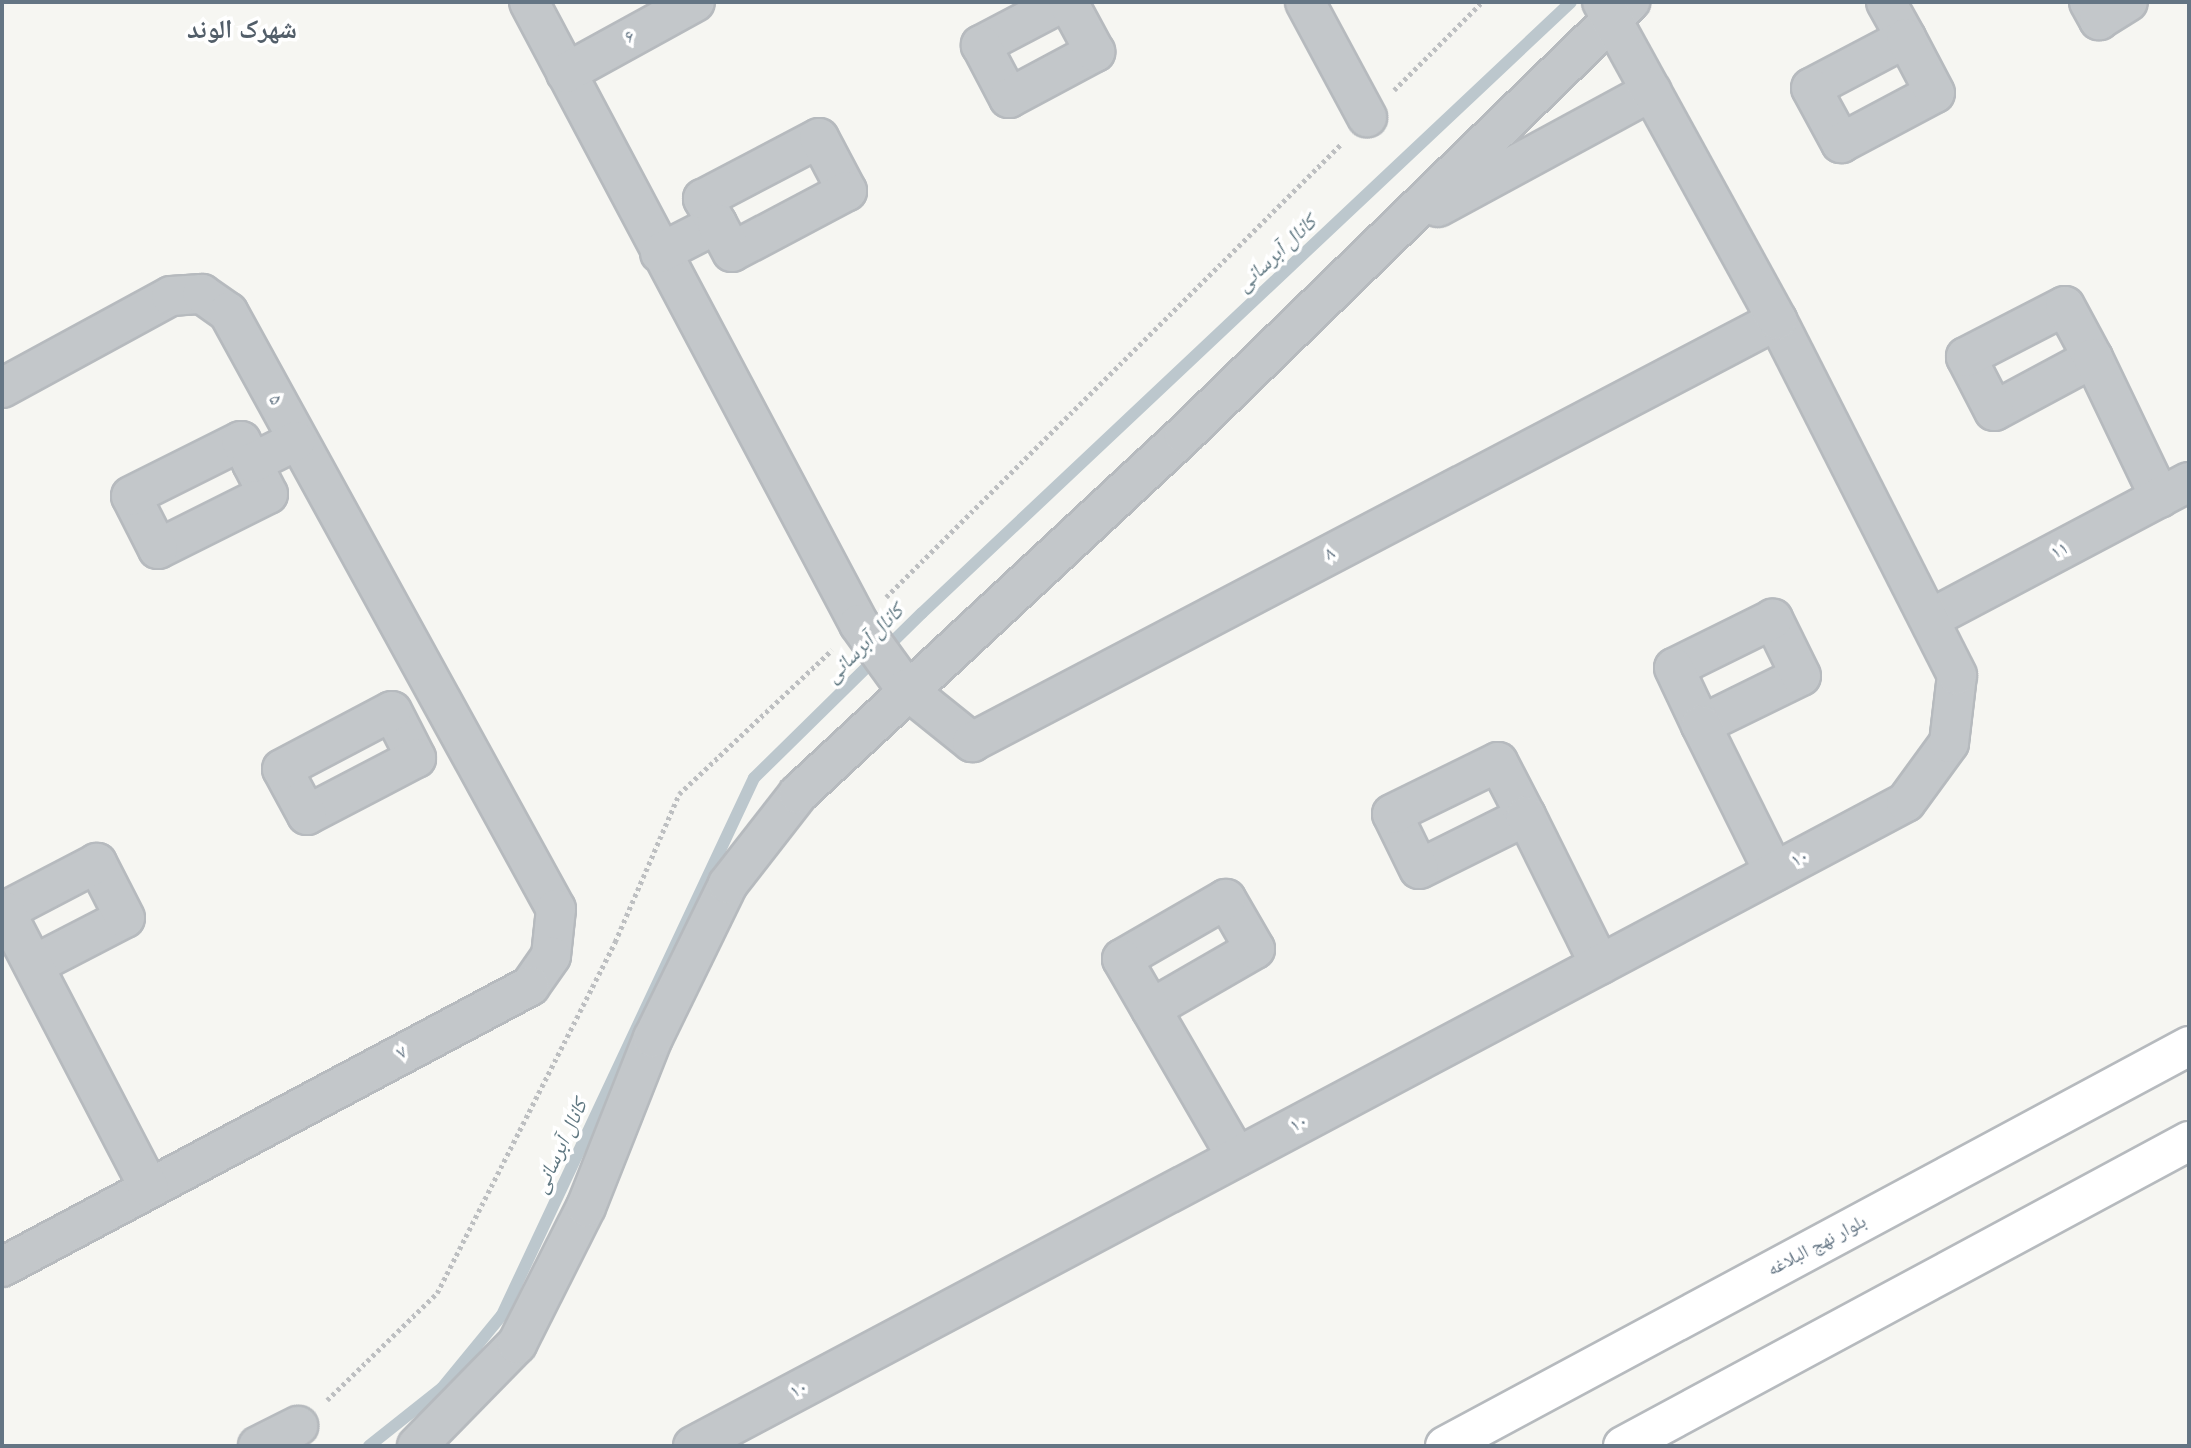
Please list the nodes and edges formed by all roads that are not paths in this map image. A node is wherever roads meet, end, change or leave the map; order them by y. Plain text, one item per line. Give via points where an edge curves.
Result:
1 (529, 2) edge
2 (695, 2) edge
3 (1305, 2) edge
4 (1886, 2) edge
5 (1622, 6) edge
6 (1906, 38) dead end
7 (566, 73) junction
8 (1652, 91) junction
9 (1367, 117) dead end
10 (717, 223) dead end
11 (1398, 229) junction
12 (660, 253) junction
13 (1777, 320) junction
14 (2093, 358) dead end
15 (2, 388) edge
16 (296, 441) junction
17 (252, 463) dead end
18 (2175, 490) edge
19 (1930, 619) junction
20 (902, 682) junction
21 (444, 713) junction
22 (1701, 725) dead end
23 (404, 734) dead end
24 (1526, 816) dead end
25 (1774, 872) junction
26 (34, 965) dead end
27 (1600, 965) junction
28 (1151, 1009) dead end
29 (2189, 1046) edge
30 (2189, 1142) edge
31 (1237, 1157) junction
32 (149, 1188) junction
33 (2, 1267) edge
34 (298, 1426) dead end
35 (258, 1446) edge
36 (417, 1446) edge
37 (693, 1446) edge
38 (1444, 1446) edge
39 (1623, 1446) edge

1 - 7 street
2 - 7 street, ۶
3 - 9 street
4 - 6 street
5 - 8 street
5 - 11 street
7 - 12 street
8 - 11 street
8 - 13 street
10 - 12 street
11 - 20 street via 1184,435
12 - 20 street via 859,624
13 - 19 street
13 - 20 street, ۸ via 972,742
14 - 18 street
15 - 16 street, ۵ via 171,296 202,294 228,312
16 - 17 street
16 - 21 street, ۵
18 - 19 street, ۱۱
19 - 25 street, ۱۰ via 1957,675 1949,743 1906,802
20 - 36 street via 798,793 728,884 653,1038 586,1207 517,1344
21 - 23 street
21 - 32 street, ۷ via 556,909 551,956 530,986
22 - 25 street
24 - 27 street
25 - 27 street, ۱۰
26 - 32 street
27 - 31 street, ۱۰
28 - 31 street
29 - 38 main road, بلوار نهج البلاغه
30 - 39 main road
31 - 37 street, ۱۰
32 - 33 street, ۷
34 - 35 street

